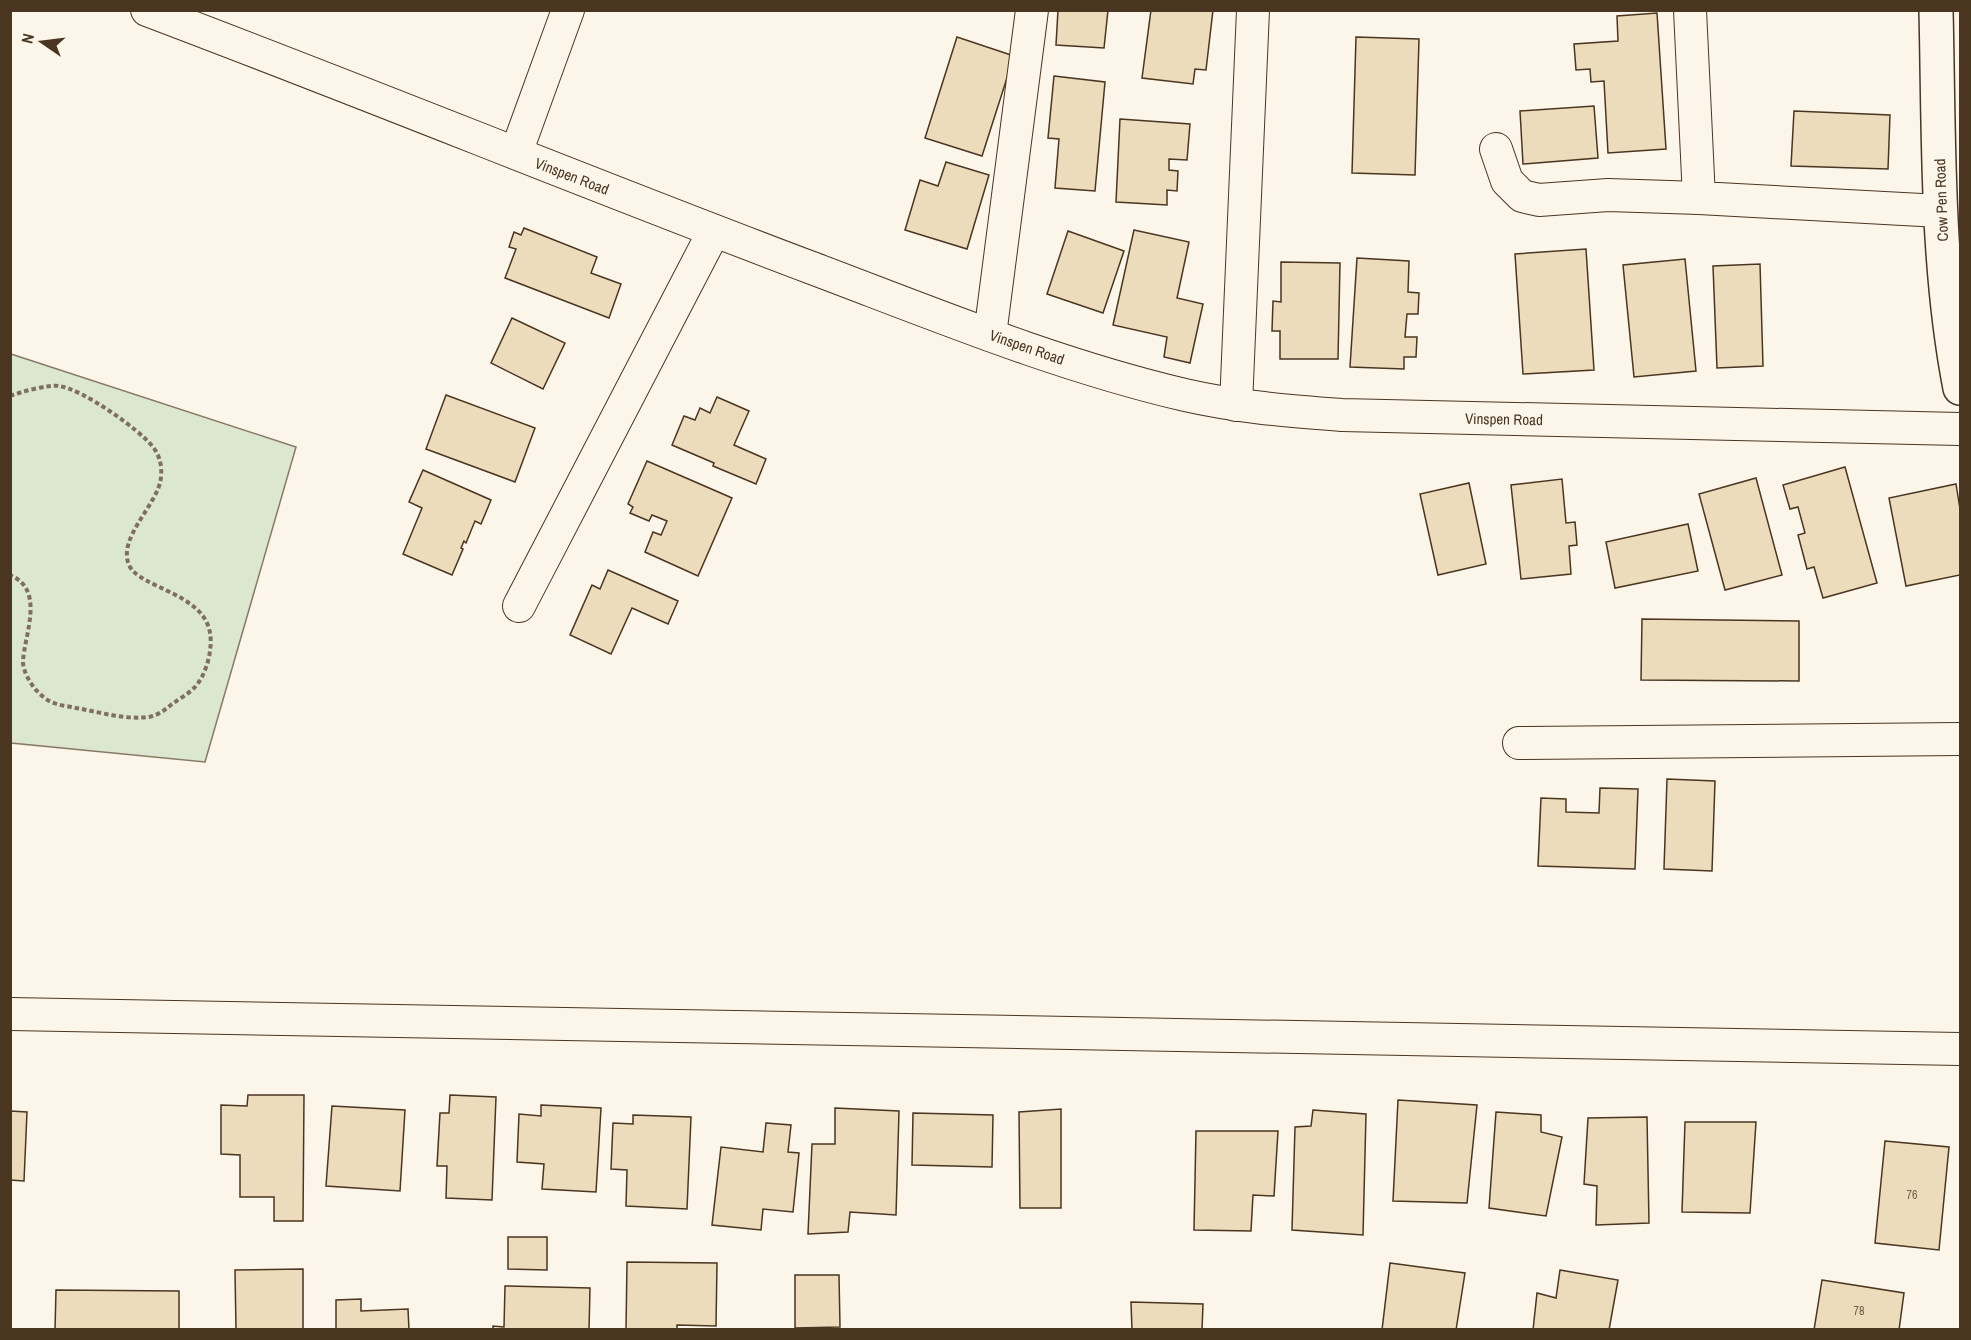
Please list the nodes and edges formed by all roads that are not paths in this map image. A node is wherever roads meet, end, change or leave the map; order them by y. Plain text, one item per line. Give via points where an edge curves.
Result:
1 (147, 10) edge
2 (568, 10) edge
3 (1032, 10) edge
4 (1253, 10) edge
5 (1690, 10) edge
6 (1936, 10) edge
7 (1496, 149) dead end
8 (516, 153) junction
9 (1699, 198) junction
10 (1940, 211) junction
11 (714, 231) junction
12 (990, 335) junction
13 (1960, 388) edge
14 (1236, 405) junction
15 (1960, 429) edge
16 (519, 606) dead end
17 (1960, 739) edge
18 (1519, 743) dead end
19 (10, 1014) edge
20 (1960, 1049) edge

1 - 8 street, Vinspen Road
2 - 8 street
3 - 12 street
4 - 14 street
5 - 9 street
6 - 10 main road, Cow Pen Road
7 - 9 street via 1507,181 1522,196 1539,200 1608,195
8 - 11 street, Vinspen Road
9 - 10 street
10 - 13 main road, Cow Pen Road via 1945,291
11 - 12 street, Vinspen Road
11 - 16 street
12 - 14 street, Vinspen Road via 1103,372
14 - 15 street, Vinspen Road via 1342,415
17 - 18 street
19 - 20 street

